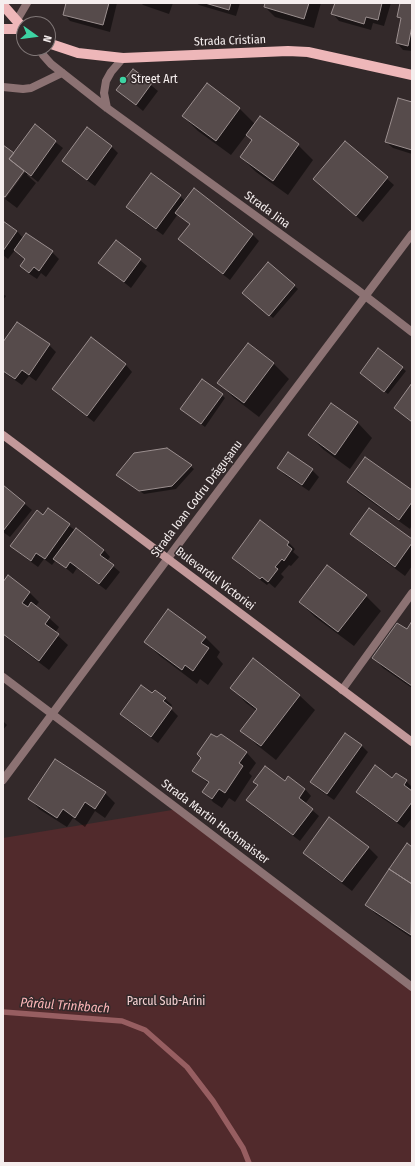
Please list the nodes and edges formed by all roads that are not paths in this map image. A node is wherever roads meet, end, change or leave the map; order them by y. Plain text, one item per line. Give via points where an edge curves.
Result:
1 (27, 3) edge
2 (3, 5) edge
3 (19, 16) edge
4 (16, 19) edge
5 (3, 29) edge
6 (16, 29) edge
7 (56, 46) edge
8 (44, 56) edge
9 (123, 58) junction
10 (62, 73) junction
11 (412, 75) edge
12 (3, 87) edge
13 (107, 108) junction
14 (412, 234) edge
15 (365, 296) junction
16 (412, 332) edge
17 (3, 436) edge
18 (168, 559) junction
19 (410, 599) edge
20 (3, 678) edge
21 (342, 690) junction
22 (53, 714) junction
23 (412, 742) edge
24 (3, 780) edge
25 (412, 987) edge

1 - 3 street
2 - 4 main road
5 - 6 main road
7 - 9 main road, Strada Cristian via 78,53
8 - 10 street, Strada Jina
9 - 11 main road, Strada Cristian via 308,52
9 - 13 street via 106,81 104,93
10 - 12 street via 31,88
10 - 13 street, Strada Jina
13 - 15 street, Strada Jina
14 - 15 street, Strada Ioan Codru Drăgușanu
15 - 16 street, Strada Jina
15 - 18 street, Strada Ioan Codru Drăgușanu
17 - 18 main road, Bulevardul Victoriei
18 - 21 main road, Bulevardul Victoriei
18 - 22 street, Strada Ioan Codru Drăgușanu
19 - 21 street
20 - 22 street, Strada Martin Hochmaister
21 - 23 main road, Bulevardul Victoriei
22 - 24 street, Strada Ioan Codru Drăgușanu
22 - 25 street, Strada Martin Hochmaister

